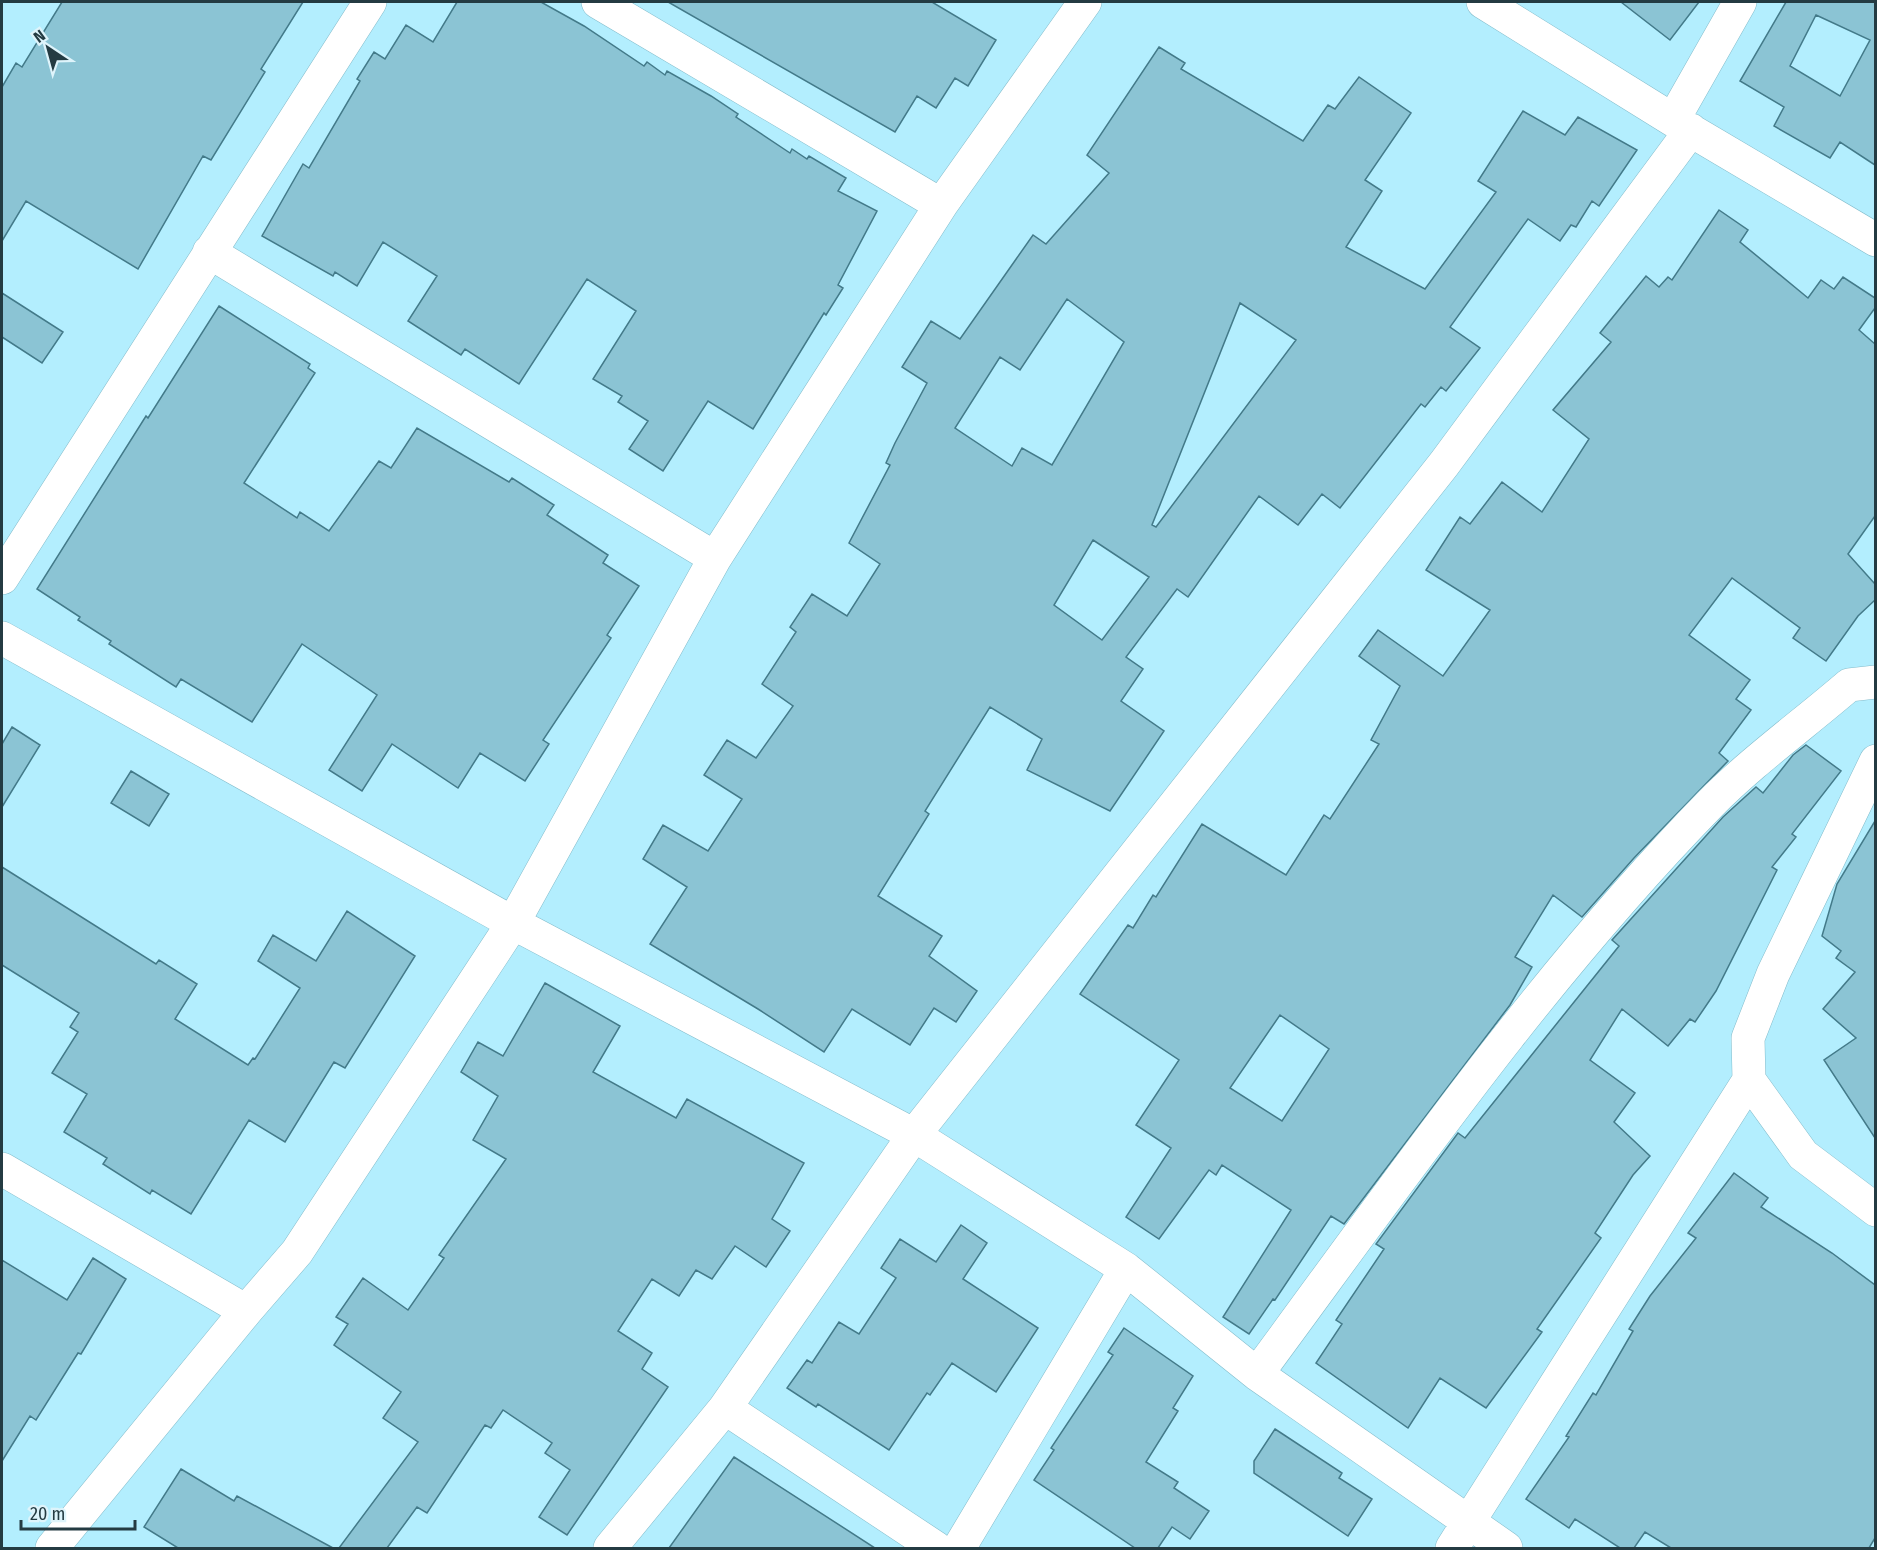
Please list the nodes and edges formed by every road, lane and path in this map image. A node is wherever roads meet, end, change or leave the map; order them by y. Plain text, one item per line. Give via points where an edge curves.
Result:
1 (370, 2) edge
2 (598, 2) edge
3 (1085, 2) edge
4 (1483, 2) edge
5 (1740, 2) edge
6 (1682, 125) junction
7 (941, 205) junction
8 (1875, 240) edge
9 (209, 252) junction
10 (715, 558) junction
11 (2, 578) edge
12 (2, 638) edge
13 (1875, 682) edge
14 (1871, 781) edge
15 (513, 922) junction
16 (1749, 1080) junction
17 (914, 1135) junction
18 (2, 1169) edge
19 (1875, 1210) edge
20 (1126, 1269) junction
21 (246, 1311) junction
22 (1257, 1374) junction
23 (725, 1408) junction
24 (1460, 1536) edge
25 (52, 1548) edge
26 (610, 1548) edge
27 (936, 1548) edge
28 (959, 1548) edge
29 (1506, 1548) edge

1 - 9 street
2 - 7 street
3 - 7 street
4 - 6 street
5 - 6 street
6 - 8 street
6 - 17 street via 1444,464
7 - 10 street
9 - 10 street
9 - 11 street
10 - 15 street
12 - 15 street
13 - 22 street via 1849,685 1711,803 1609,915 1479,1073
14 - 16 street via 1769,985 1748,1038
15 - 17 street
15 - 21 street via 297,1252
16 - 19 street via 1803,1155
16 - 24 street
17 - 20 street
17 - 23 street
18 - 21 street
20 - 22 street
20 - 28 street
21 - 25 street
22 - 24 street
23 - 26 street
23 - 27 street
24 - 29 street

